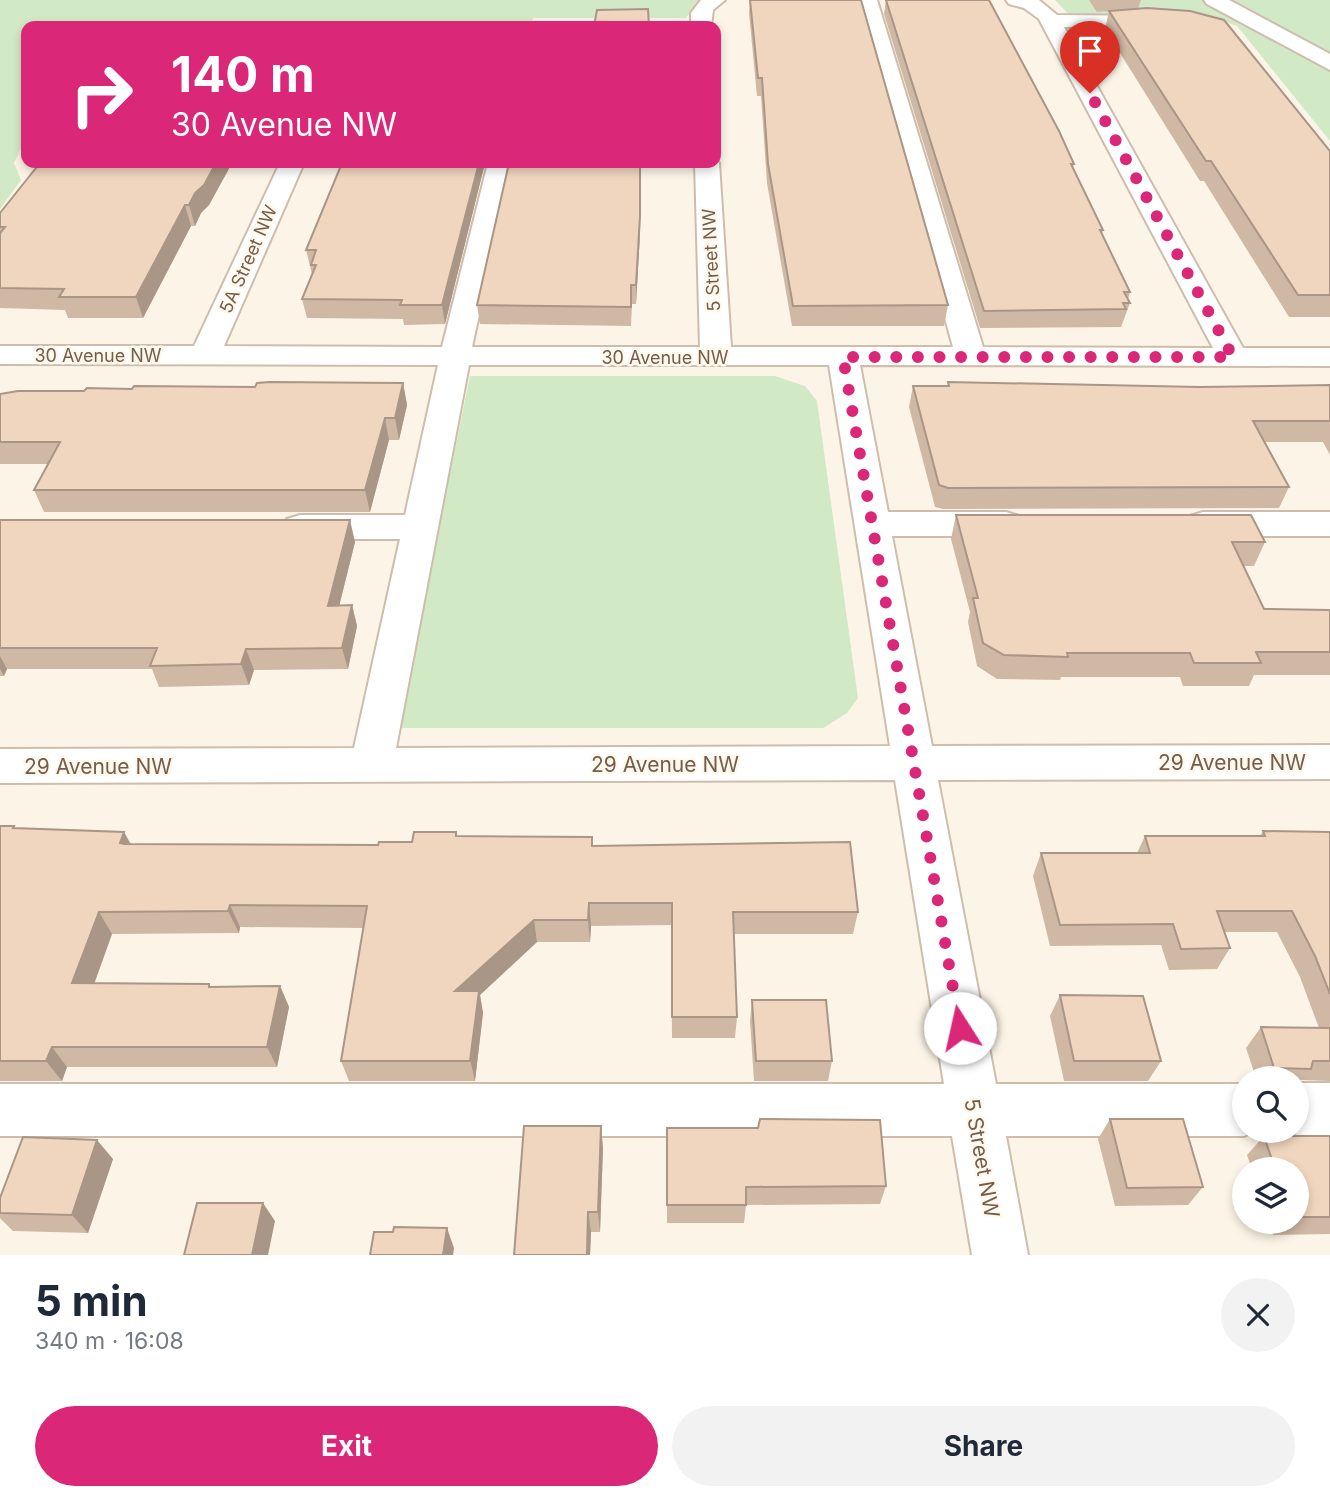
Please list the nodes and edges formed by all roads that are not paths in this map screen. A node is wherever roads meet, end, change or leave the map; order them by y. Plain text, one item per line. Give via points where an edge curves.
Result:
1 (715, 0) edge
2 (867, 0) edge
3 (1016, 0) edge
4 (1214, 0) edge
5 (1184, 20) edge
6 (701, 21) edge
7 (1050, 21) junction
8 (1330, 63) edge
9 (290, 168) edge
10 (499, 168) edge
11 (707, 168) edge
12 (0, 355) edge
13 (205, 355) junction
14 (455, 356) junction
15 (716, 357) junction
16 (843, 357) junction
17 (971, 357) junction
18 (1233, 357) junction
19 (1330, 357) edge
20 (872, 524) junction
21 (1042, 524) edge
22 (1165, 524) edge
23 (1330, 524) edge
24 (266, 527) edge
25 (420, 527) junction
26 (915, 761) junction
27 (1330, 762) edge
28 (0, 766) edge
29 (370, 766) junction
30 (1309, 1109) edge
31 (1330, 1109) edge
32 (0, 1110) edge
33 (974, 1110) junction
34 (1232, 1110) edge
35 (1000, 1255) edge

1 - 6 street via 705,5
2 - 17 street
3 - 7 street via 1031,4
4 - 8 street
5 - 7 street
7 - 18 street
9 - 13 street, 5A Street NW
10 - 14 street
11 - 15 street, 5 Street NW
12 - 13 street, 30 Avenue NW
13 - 14 street, 30 Avenue NW
14 - 15 street, 30 Avenue NW
14 - 25 street
15 - 16 street, 30 Avenue NW
16 - 17 street, 30 Avenue NW
16 - 20 street, 5 Street NW
17 - 18 street, 30 Avenue NW
18 - 19 street, 30 Avenue NW
20 - 21 street
20 - 26 street, 5 Street NW
22 - 23 street
24 - 25 street
25 - 29 street
26 - 27 street, 29 Avenue NW
26 - 29 street, 29 Avenue NW
26 - 33 street, 5 Street NW
28 - 29 street, 29 Avenue NW
30 - 31 street
32 - 33 street
33 - 34 street
33 - 35 street, 5 Street NW

